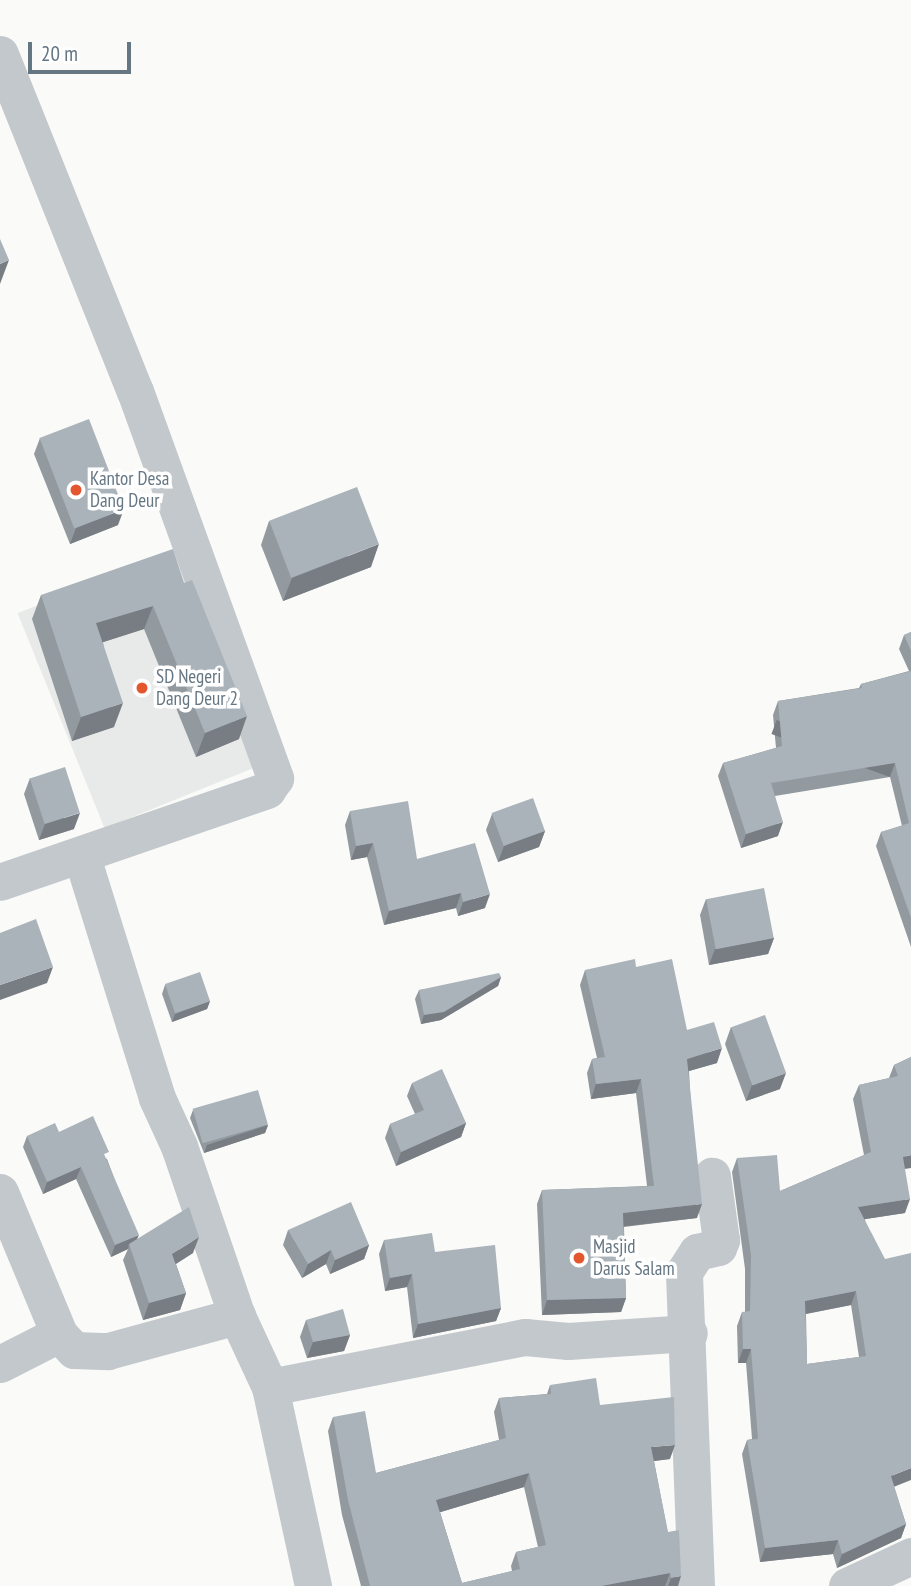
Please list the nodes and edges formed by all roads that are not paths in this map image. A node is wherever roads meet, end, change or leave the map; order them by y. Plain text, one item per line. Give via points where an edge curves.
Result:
1 (0, 54) edge
2 (82, 857) junction
3 (0, 882) edge
4 (712, 1176) dead end
5 (0, 1192) edge
6 (237, 1316) junction
7 (689, 1333) junction
8 (60, 1334) junction
9 (0, 1364) edge
10 (270, 1387) junction
11 (911, 1556) edge
12 (313, 1586) edge
13 (696, 1586) edge
14 (847, 1586) edge

1 - 2 street via 135,391 275,778 267,790
2 - 3 street
2 - 6 street via 157,1098 179,1146
4 - 7 street via 721,1240 718,1247 697,1252 684,1272
5 - 8 street
6 - 8 street via 91,1353 74,1350
6 - 10 street
7 - 10 street via 568,1341 526,1337
7 - 13 street
8 - 9 street
10 - 12 street
11 - 14 street

